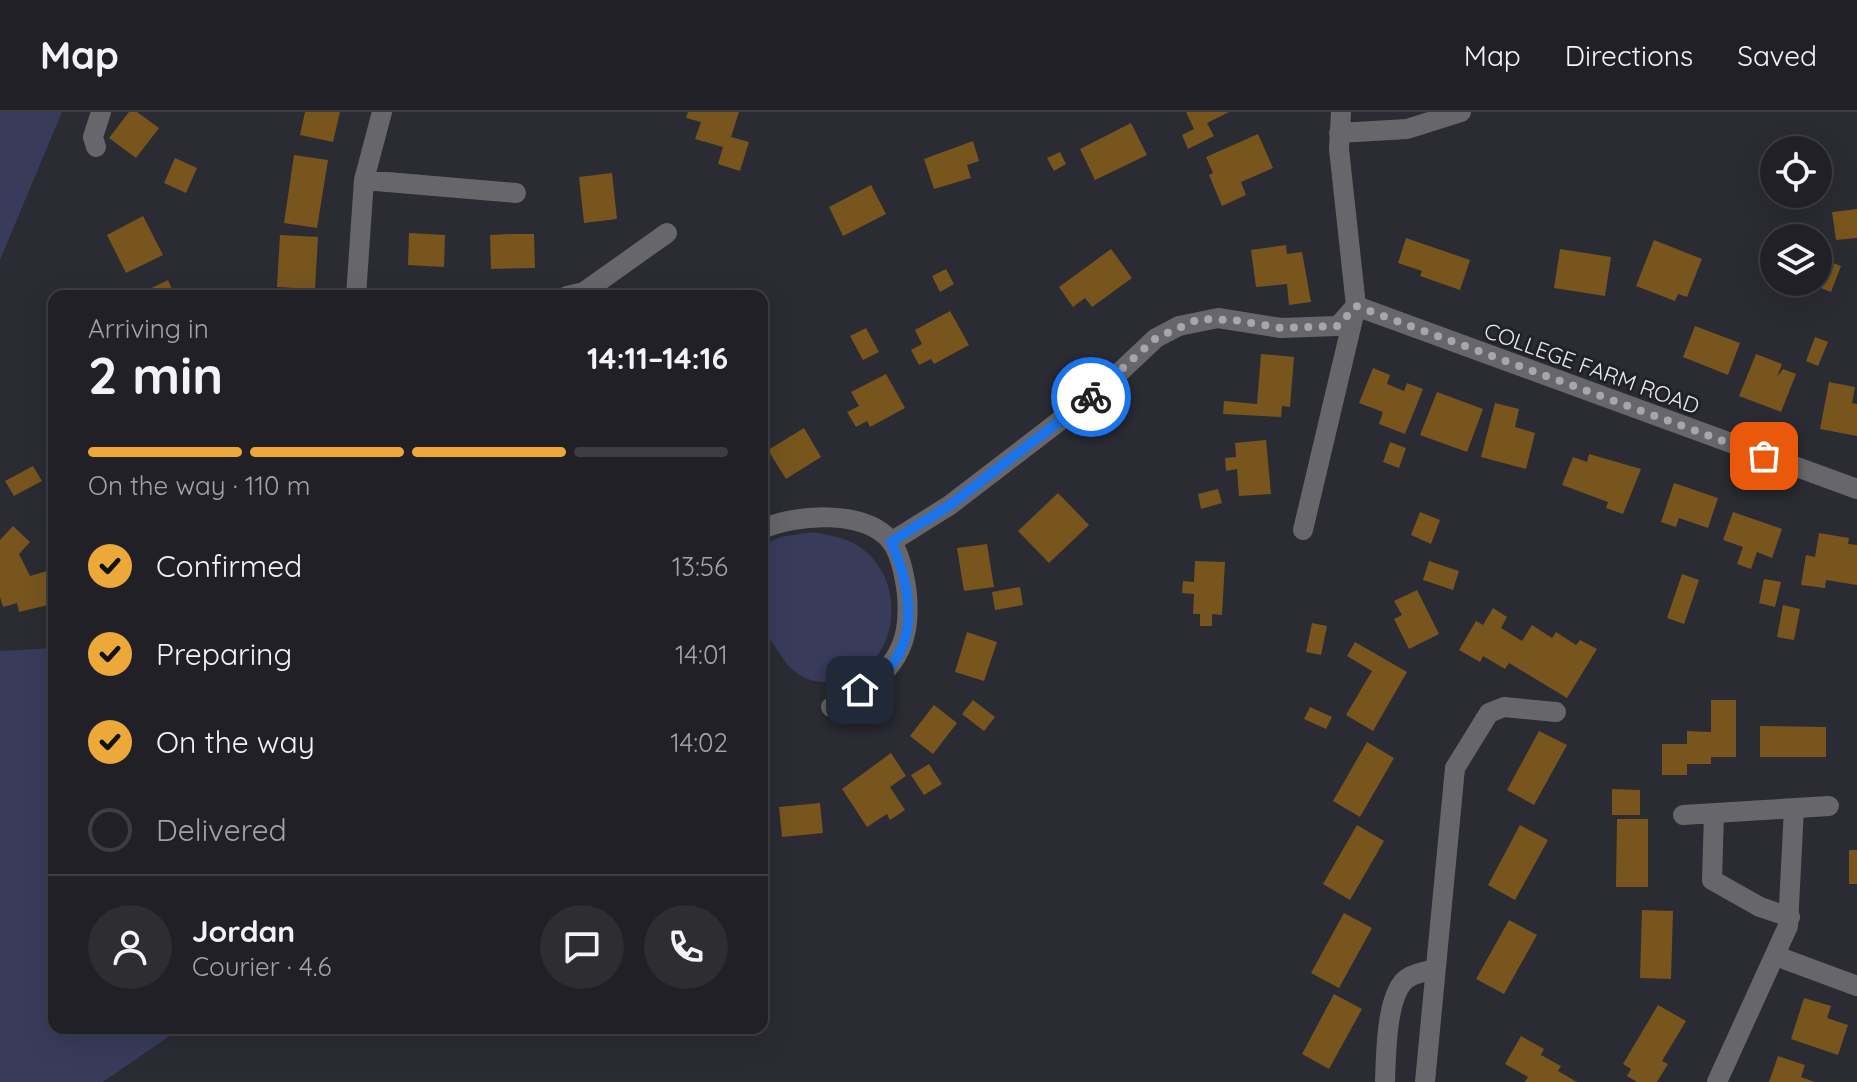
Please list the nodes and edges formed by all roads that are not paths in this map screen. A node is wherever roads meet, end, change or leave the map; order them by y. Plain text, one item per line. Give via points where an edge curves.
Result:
1 (101, 112) edge
2 (382, 112) edge
3 (1461, 112) edge
4 (1340, 122) edge
5 (96, 147) dead end
6 (364, 180) junction
7 (516, 193) dead end
8 (667, 233) dead end
9 (356, 290) edge
10 (587, 290) edge
11 (1356, 306) junction
12 (1857, 489) edge
13 (768, 527) edge
14 (1303, 530) dead end
15 (891, 542) junction
16 (831, 707) dead end
17 (1556, 712) dead end
18 (1829, 806) dead end
19 (1794, 808) junction
20 (1714, 813) junction
21 (1683, 815) dead end
22 (1790, 917) junction
23 (1776, 956) junction
24 (1434, 969) junction
25 (1857, 986) edge
26 (1385, 1082) edge
27 (1425, 1082) edge
28 (1717, 1082) edge

1 - 5 street via 93,137
2 - 6 street
3 - 4 street via 1407,129
4 - 11 street
6 - 7 street
6 - 9 street
8 - 10 street
11 - 12 street, COLLEGE FARM ROAD
11 - 14 street
11 - 15 street via 1338,326 1281,328 1218,318 1179,326 1156,338 1105,386 950,505
13 - 15 street via 792,521 855,521
15 - 16 street via 906,582 908,608 900,650 889,668
17 - 24 street via 1504,707 1489,713 1455,768
18 - 19 street
19 - 20 street
19 - 22 street
20 - 21 street
20 - 22 street via 1712,880
22 - 23 street
23 - 25 street
23 - 28 street
24 - 26 street via 1406,978 1400,988 1393,1005
24 - 27 street

